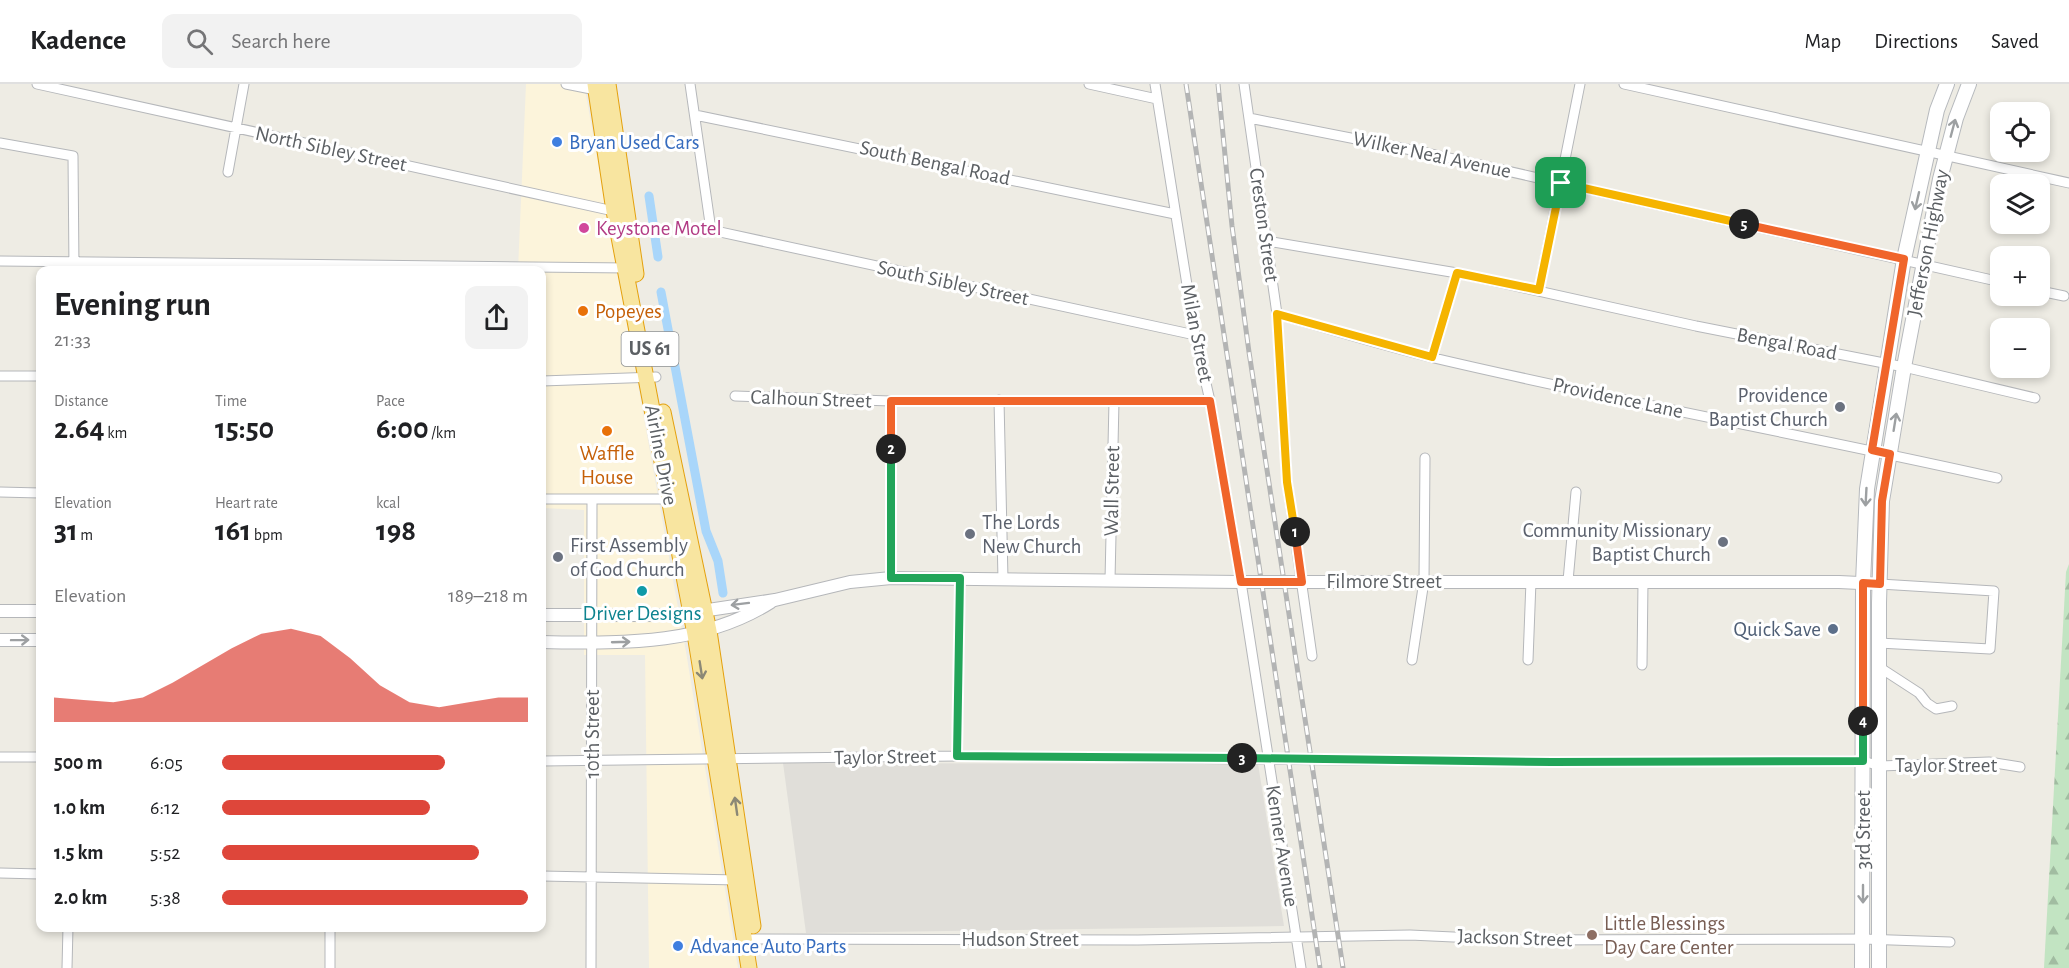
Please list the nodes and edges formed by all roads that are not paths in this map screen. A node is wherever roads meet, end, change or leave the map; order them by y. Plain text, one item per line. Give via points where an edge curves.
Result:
1 (37, 84) edge
2 (244, 84) edge
3 (566, 84) edge
4 (690, 84) edge
5 (1089, 84) edge
6 (1155, 84) edge
7 (1244, 84) edge
8 (1580, 84) edge
9 (1624, 84) edge
10 (1947, 84) edge
11 (1969, 84) edge
12 (602, 87) edge
13 (1157, 99) junction
14 (695, 115) junction
15 (1249, 118) junction
16 (235, 127) junction
17 (0, 143) edge
18 (1928, 151) junction
19 (1946, 155) junction
20 (228, 172) dead end
21 (1561, 183) junction
22 (2069, 183) edge
23 (620, 212) junction
24 (1175, 214) junction
25 (1267, 241) junction
26 (1904, 259) junction
27 (0, 261) edge
28 (1924, 264) junction
29 (74, 266) edge
30 (546, 268) edge
31 (630, 268) junction
32 (1457, 273) junction
33 (1990, 279) edge
34 (1539, 290) junction
35 (2050, 293) edge
36 (2064, 296) dead end
37 (1277, 314) junction
38 (1195, 335) junction
39 (1432, 357) junction
40 (1886, 364) junction
41 (1904, 367) junction
42 (0, 376) edge
43 (36, 376) edge
44 (651, 378) junction
45 (546, 381) edge
46 (735, 396) dead end
47 (2035, 398) dead end
48 (999, 400) junction
49 (891, 401) junction
50 (1114, 401) junction
51 (1210, 401) junction
52 (1872, 450) junction
53 (1890, 454) junction
54 (1425, 458) dead end
55 (1997, 478) dead end
56 (0, 492) edge
57 (1576, 492) dead end
58 (36, 493) edge
59 (676, 498) junction
60 (546, 499) edge
61 (592, 499) junction
62 (891, 578) junction
63 (960, 578) junction
64 (1003, 579) junction
65 (1110, 580) junction
66 (1424, 581) junction
67 (1531, 581) junction
68 (1568, 581) junction
69 (1241, 582) junction
70 (1302, 582) junction
71 (1642, 582) junction
72 (1863, 583) junction
73 (1880, 584) junction
74 (775, 600) junction
75 (0, 611) edge
76 (36, 611) edge
77 (698, 612) junction
78 (546, 615) edge
79 (592, 615) junction
80 (702, 632) junction
81 (0, 640) edge
82 (36, 640) edge
83 (546, 642) edge
84 (592, 643) junction
85 (1879, 643) junction
86 (1312, 656) dead end
87 (1412, 660) dead end
88 (1528, 660) dead end
89 (1642, 665) dead end
90 (1879, 667) junction
91 (1952, 706) dead end
92 (957, 756) junction
93 (0, 757) edge
94 (36, 757) edge
95 (723, 759) junction
96 (1268, 759) junction
97 (546, 761) edge
98 (592, 761) junction
99 (1863, 761) junction
100 (1880, 766) junction
101 (2020, 767) dead end
102 (0, 873) edge
103 (36, 874) edge
104 (546, 876) edge
105 (591, 877) junction
106 (741, 880) junction
107 (68, 932) edge
108 (330, 932) edge
109 (1296, 937) junction
110 (749, 939) junction
111 (1863, 939) junction
112 (1880, 941) junction
113 (1950, 942) dead end
114 (67, 968) edge
115 (330, 968) edge
116 (591, 968) edge
117 (749, 968) edge
118 (759, 968) edge
119 (1301, 968) edge
120 (1862, 968) edge
121 (1879, 968) edge

1 - 16 street, North Sibley Street
2 - 16 street
3 - 12 street
4 - 14 street
5 - 13 street
6 - 13 street, Milan Street
7 - 15 street, Creston Street
8 - 21 street
9 - 18 street
10 - 18 main road, Jefferson Highway
19 -> 11 main road, Jefferson Highway
12 - 23 highway, Airline Drive / US 61
13 - 24 street, Milan Street
14 - 24 street, South Bengal Road
14 - 38 street, South Sibley Street via 711,230
15 - 21 street, Wilker Neal Avenue
15 - 25 street, Creston Street
16 - 20 street
16 - 23 street, North Sibley Street
17 - 29 street via 73,156
18 - 19 street
18 -> 26 main road, Jefferson Highway
19 - 22 street
19 - 28 main road, Jefferson Highway
21 - 26 street, Wilker Neal Avenue
21 - 34 street
23 - 31 highway, Airline Drive / US 61
24 - 38 street, Milan Street
25 - 32 street
25 - 37 street, Creston Street
26 - 28 street, Wilker Neal Avenue
26 - 40 main road, Jefferson Highway
27 - 29 street
28 - 33 street, Wilker Neal Avenue
28 - 41 main road, Jefferson Highway
30 - 31 street
31 - 44 highway, Airline Drive / US 61
32 - 34 street
32 - 39 street
34 - 40 street, Bengal Road
35 - 36 street
37 - 39 street, Providence Lane
37 - 70 street, Creston Street via 1287,482
38 - 51 street, Milan Street
39 - 52 street, Providence Lane
40 - 41 street, Bengal Road
40 - 52 main road, Jefferson Highway
41 - 47 street, Bengal Road
53 -> 41 main road, Jefferson Highway
42 - 43 street
44 - 45 street
44 - 59 highway, Airline Drive / US 61
46 - 49 street, Calhoun Street
48 - 49 street, Calhoun Street
48 - 50 street, Calhoun Street
48 - 64 street
49 - 62 street
50 - 51 street, Calhoun Street
50 - 65 street, Wall Street
51 - 69 street, Milan Street
52 - 53 street, Providence Lane
52 -> 72 main road, Jefferson Highway
53 - 55 street, Providence Lane
53 - 73 main road, Jefferson Highway via 1882,501
54 - 66 street
56 - 58 street
57 - 68 street
59 - 61 street
59 - 77 highway, Airline Drive / US 61
60 - 61 street
61 - 79 street, 10th Street
62 - 63 street, Filmore Street
62 - 74 street, Filmore Street via 833,585
63 - 64 street, Filmore Street
63 - 92 street
64 - 65 street, Filmore Street
65 - 69 street, Filmore Street
66 - 67 street, Filmore Street
66 - 70 street, Filmore Street
66 - 87 street
67 - 68 street, Filmore Street
67 - 88 street
68 - 71 street, Filmore Street
69 - 70 street, Filmore Street
69 - 96 street, Kenner Avenue
70 - 86 street, Creston Street
71 - 72 street, Filmore Street
71 - 89 street
72 - 73 street, Filmore Street
72 - 99 main road, 3rd Street
73 - 85 main road, 3rd Street
73 - 85 street, Filmore Street via 1994,591 1990,649
74 -> 77 street, Filmore Street
74 - 80 street, Filmore Street via 741,619
75 - 76 street
77 - 79 street, Filmore Street
77 - 80 highway, Airline Drive / US 61
78 - 79 street, Filmore Street
79 - 84 street, 10th Street
84 -> 80 street, Filmore Street via 635,642
80 - 95 highway, Airline Drive / US 61
81 -> 82 street
83 - 84 street, Filmore Street
84 - 98 street, 10th Street
85 - 90 main road, 3rd Street
90 - 91 street via 1936,709
90 - 100 main road, 3rd Street
92 - 95 street, Taylor Street
92 - 96 street, Taylor Street
93 - 94 street
95 - 98 street, Taylor Street
95 - 106 highway, Airline Drive / US 61
96 - 99 street, Taylor Street
96 - 109 street, Kenner Avenue
97 - 98 street, Taylor Street
98 - 105 street, 10th Street
99 - 100 street, Taylor Street
99 -> 111 main road, 3rd Street
100 - 101 street, Taylor Street via 1989,762
100 - 112 main road, 3rd Street
102 - 103 street
104 - 105 street
105 - 106 street
105 - 116 street, 10th Street
106 - 110 highway, Airline Drive / US 61
107 - 114 street
108 - 115 street
109 - 110 street, Hudson Street
109 - 111 street, Jackson Street via 1410,934 1518,940
109 - 119 street, Kenner Avenue
110 - 117 highway, Airline Drive / US 61
110 - 118 highway, Airline Drive / US 61
111 - 112 street, Jackson Street
111 - 120 main road, 3rd Street
112 - 113 street, Jackson Street
112 - 121 main road, 3rd Street

